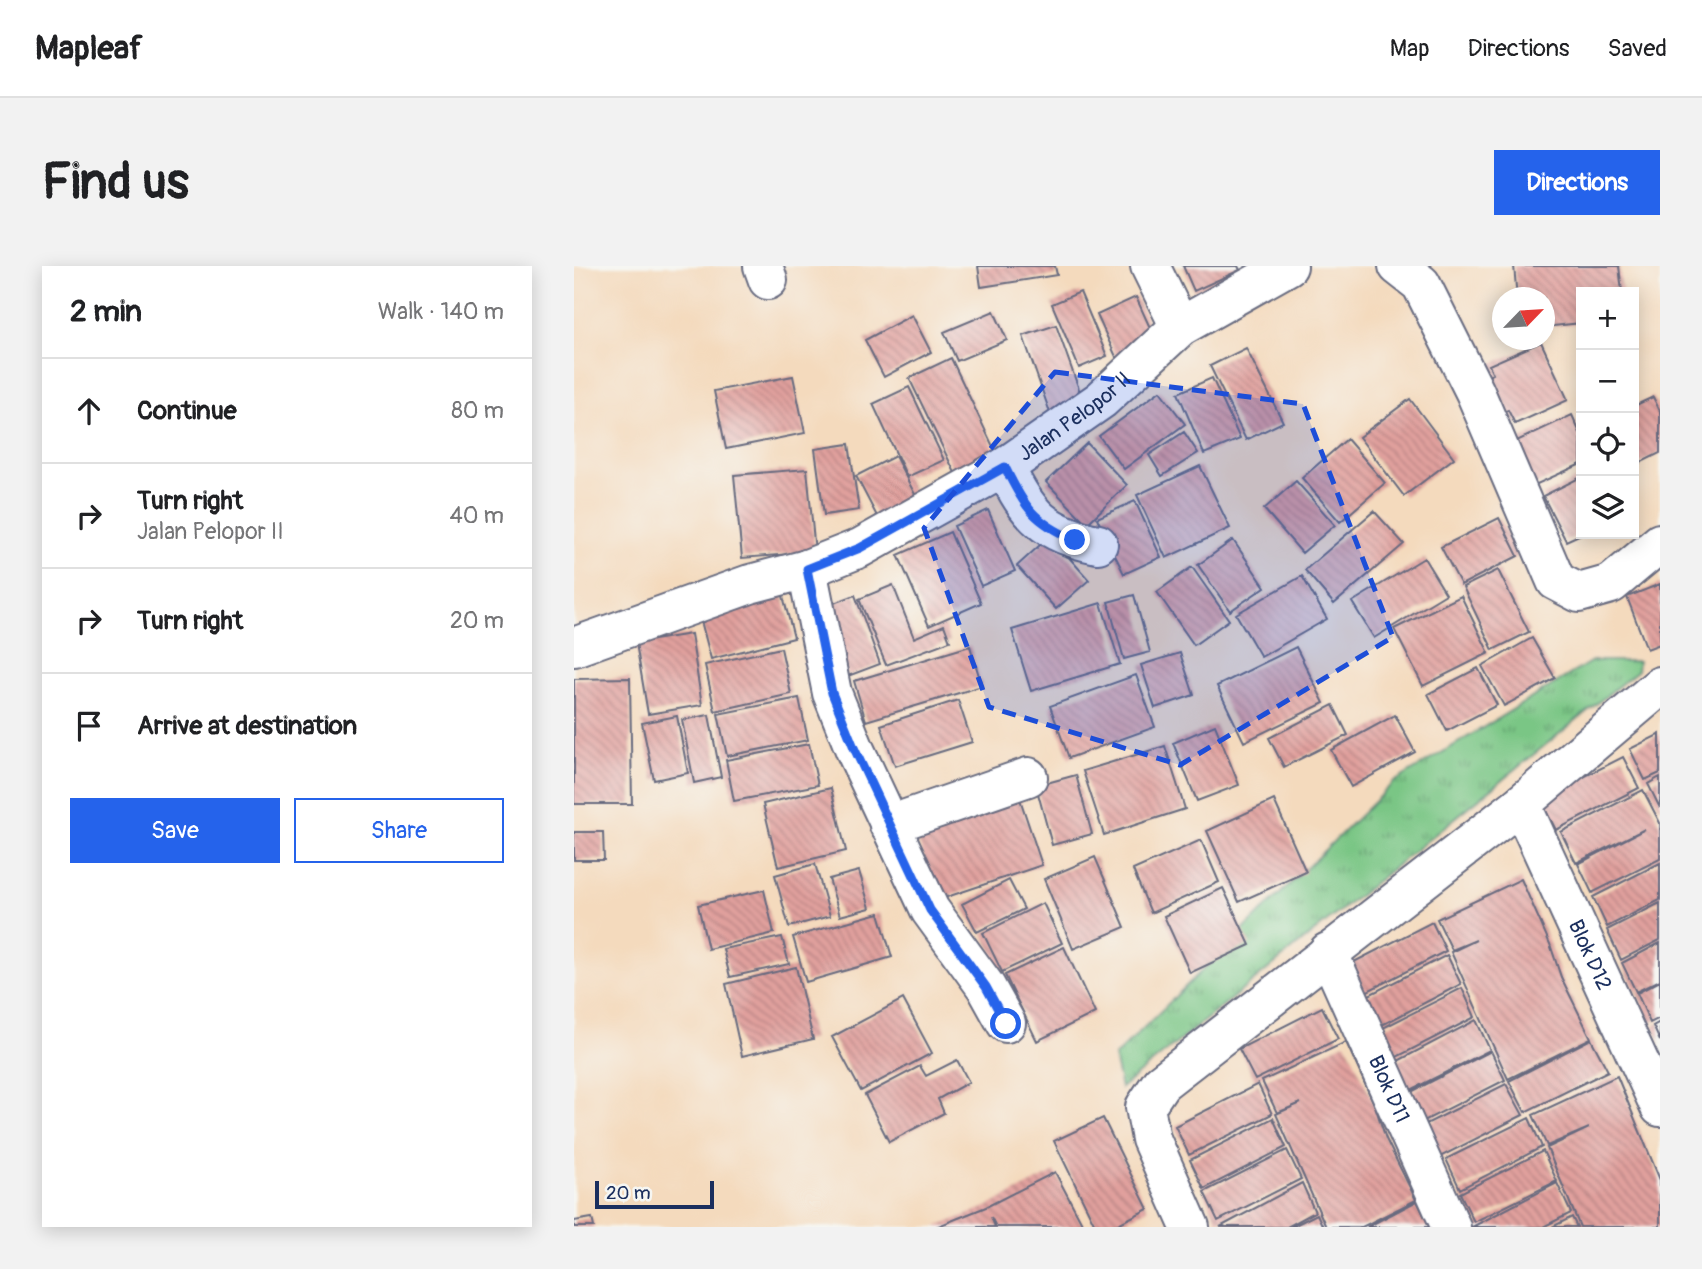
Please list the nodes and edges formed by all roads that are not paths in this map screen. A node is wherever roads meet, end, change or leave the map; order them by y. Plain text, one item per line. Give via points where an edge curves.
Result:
1 (1150, 266) edge
2 (1288, 266) edge
3 (1398, 266) edge
4 (1180, 327) junction
5 (1005, 467) junction
6 (1660, 542) edge
7 (1098, 544) dead end
8 (807, 569) junction
9 (574, 647) edge
10 (1660, 686) edge
11 (1028, 778) dead end
12 (1521, 804) junction
13 (889, 825) junction
14 (1328, 951) junction
15 (1006, 1024) dead end
16 (1660, 1107) edge
17 (1190, 1227) edge
18 (1451, 1227) edge

1 - 4 street
2 - 4 street, Jalan Pelopor II
3 - 6 street via 1421,284 1475,392 1556,582 1579,593 1611,584
4 - 5 street, Jalan Pelopor II via 1101,400
5 - 7 street via 1026,507 1040,522 1075,540
5 - 8 street, Jalan Pelopor II via 860,548
8 - 9 street, Jalan Pelopor II via 750,584
8 - 13 street via 832,693
10 - 12 street
11 - 13 street
12 - 14 street
12 - 16 street, Blok D12
13 - 15 street via 930,910 986,987
14 - 17 street via 1161,1083 1145,1107 1151,1139
14 - 18 street, Blok D11

